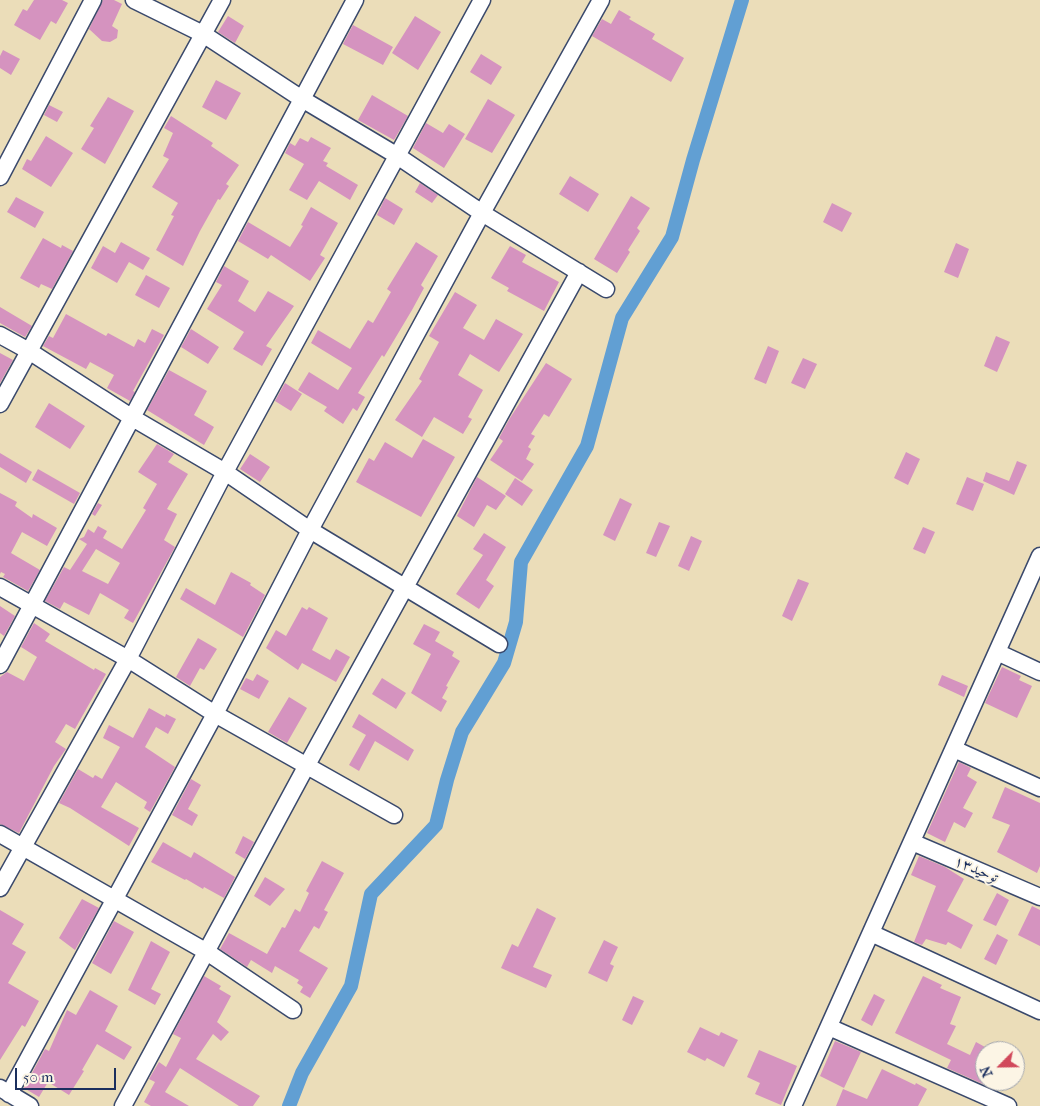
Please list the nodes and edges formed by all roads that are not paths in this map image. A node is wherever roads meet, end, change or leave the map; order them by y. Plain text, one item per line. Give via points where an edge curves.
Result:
1 (92, 0) edge
2 (134, 0) edge
3 (222, 0) edge
4 (355, 0) edge
5 (482, 0) edge
6 (601, 0) edge
7 (203, 34) junction
8 (302, 99) junction
9 (396, 155) junction
10 (0, 177) edge
11 (482, 214) junction
12 (579, 272) junction
13 (606, 289) dead end
14 (0, 335) edge
15 (28, 351) junction
16 (0, 404) edge
17 (131, 417) junction
18 (225, 472) junction
19 (310, 530) junction
20 (1039, 559) edge
21 (0, 587) edge
22 (407, 587) junction
23 (32, 606) junction
24 (499, 644) dead end
25 (997, 652) junction
26 (128, 658) junction
27 (0, 665) edge
28 (1040, 672) edge
29 (215, 714) junction
30 (954, 749) junction
31 (307, 765) junction
32 (1040, 788) edge
33 (394, 815) dead end
34 (0, 834) edge
35 (912, 842) junction
36 (23, 847) junction
37 (0, 888) edge
38 (1040, 897) edge
39 (114, 901) junction
40 (871, 933) junction
41 (206, 952) junction
42 (293, 1010) dead end
43 (1040, 1011) edge
44 (829, 1027) junction
45 (4, 1091) edge
46 (30, 1106) edge
47 (123, 1106) edge
48 (793, 1106) edge
49 (1008, 1106) edge

1 - 10 street
2 - 7 street
3 - 7 street
4 - 8 street
5 - 9 street
6 - 11 street
7 - 8 street
7 - 15 street
8 - 9 street
8 - 17 street
9 - 11 street
9 - 18 street
11 - 12 street
11 - 19 street
12 - 13 street
12 - 22 street
14 - 15 street
15 - 16 street
15 - 17 street
17 - 18 street
17 - 23 street
18 - 19 street
18 - 26 street
19 - 22 street
19 - 29 street
20 - 25 street
21 - 23 street
22 - 24 street
22 - 31 street
23 - 26 street
23 - 27 street
25 - 28 street
25 - 30 street
26 - 29 street
26 - 36 street
29 - 31 street
29 - 39 street
30 - 32 street
30 - 35 street
31 - 33 street
31 - 41 street
34 - 36 street
35 - 38 street, توحید۱۳
35 - 40 street
36 - 37 street
36 - 39 street
39 - 41 street
39 - 45 street
40 - 43 street
40 - 44 street
41 - 42 street
41 - 47 street
44 - 48 street
44 - 49 street
45 - 46 street

